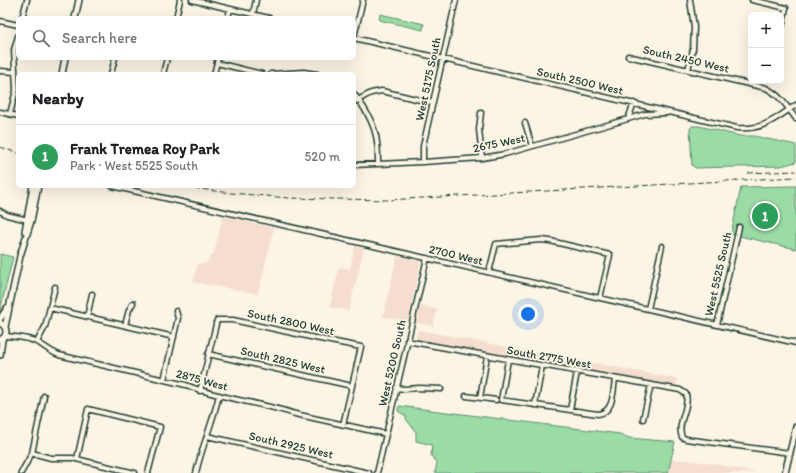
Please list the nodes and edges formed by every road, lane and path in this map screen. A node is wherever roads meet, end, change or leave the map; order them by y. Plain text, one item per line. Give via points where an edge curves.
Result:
1 (27, 0) edge
2 (79, 0) edge
3 (180, 0) edge
4 (192, 0) edge
5 (256, 0) edge
6 (363, 0) edge
7 (456, 0) edge
8 (690, 0) edge
9 (752, 0) edge
10 (230, 9) junction
11 (253, 14) junction
12 (23, 16) edge
13 (75, 16) edge
14 (176, 16) edge
15 (228, 16) edge
16 (261, 16) edge
17 (784, 18) edge
18 (0, 21) edge
19 (16, 25) edge
20 (356, 30) edge
21 (356, 38) edge
22 (16, 43) edge
23 (628, 56) dead end
24 (442, 59) junction
25 (65, 60) edge
26 (114, 60) edge
27 (166, 60) edge
28 (218, 60) edge
29 (217, 63) junction
30 (0, 70) edge
31 (688, 70) junction
32 (15, 72) junction
33 (62, 72) edge
34 (112, 72) edge
35 (164, 72) edge
36 (215, 72) edge
37 (254, 72) edge
38 (356, 100) edge
39 (433, 103) junction
40 (634, 103) junction
41 (796, 105) edge
42 (789, 110) junction
43 (0, 112) edge
44 (481, 113) dead end
45 (671, 113) junction
46 (10, 114) junction
47 (16, 116) edge
48 (628, 119) junction
49 (796, 119) edge
50 (525, 123) dead end
51 (532, 146) junction
52 (482, 158) junction
53 (424, 162) junction
54 (378, 164) junction
55 (356, 165) edge
56 (33, 188) edge
57 (38, 188) edge
58 (121, 188) edge
59 (0, 211) edge
60 (26, 220) junction
61 (739, 227) dead end
62 (24, 242) junction
63 (662, 246) dead end
64 (427, 258) junction
65 (489, 272) junction
66 (55, 287) dead end
67 (92, 294) dead end
68 (600, 298) junction
69 (133, 303) dead end
70 (9, 306) junction
71 (50, 308) junction
72 (648, 309) junction
73 (176, 311) dead end
74 (87, 316) junction
75 (0, 319) edge
76 (0, 323) edge
77 (125, 325) junction
78 (717, 325) junction
79 (4, 335) edge
80 (174, 337) junction
81 (37, 342) junction
82 (407, 342) junction
83 (796, 343) edge
84 (208, 354) junction
85 (0, 355) edge
86 (487, 356) junction
87 (508, 360) junction
88 (542, 366) junction
89 (577, 372) junction
90 (615, 379) junction
91 (164, 380) junction
92 (652, 385) junction
93 (352, 386) junction
94 (396, 388) junction
95 (442, 389) dead end
96 (200, 391) junction
97 (219, 395) junction
98 (44, 396) dead end
99 (466, 396) dead end
100 (480, 398) junction
101 (496, 400) dead end
102 (535, 405) junction
103 (570, 410) junction
104 (644, 419) dead end
105 (343, 425) junction
106 (796, 426) edge
107 (386, 434) junction
108 (207, 436) junction
109 (32, 453) junction
110 (790, 453) junction
111 (77, 459) junction
112 (21, 473) edge
113 (135, 473) edge
114 (148, 473) edge
115 (196, 473) edge
116 (369, 473) edge
117 (376, 473) edge
118 (785, 473) edge

1 - 12 street
2 - 13 main road
3 - 14 street
4 - 10 street
5 - 11 street
6 - 20 street
7 - 24 street, West 5175 South
8 - 31 street via 694,27 693,49
9 - 17 street via 786,8
10 - 11 street
10 - 15 street
11 - 16 street
18 - 19 street
21 - 24 street, South 2500 West
22 - 32 street
23 - 31 street, South 2450 West
24 - 39 street, West 5175 South
24 - 40 street, South 2500 West
25 - 33 main road
26 - 34 street
27 - 35 street
28 - 29 street
29 - 36 street
29 - 37 street
30 - 32 street
31 - 42 street, South 2450 West via 766,88 775,92
32 - 46 street via 16,90
38 - 39 street via 382,91
38 - 54 street via 370,118 374,128
39 - 53 street, West 5175 South via 423,146
40 - 45 street, South 2500 West
40 - 48 street
41 - 42 street, South 2500 West
42 - 45 street, South 2500 West via 762,126 747,129
42 - 49 street, South 2450 West
43 - 46 street
44 - 52 street via 479,129
45 - 48 street, 2675 West via 645,114
46 - 47 street
48 - 51 street, 2675 West
50 - 51 street
51 - 52 street, 2675 West
52 - 53 street, 2675 West
53 - 54 street, 2675 West
54 - 55 street, 2675 West
56 - 60 main road
57 - 62 main road
58 - 64 street, 2700 West
59 - 60 street
60 - 62 main road
61 - 78 street, West 5525 South
62 - 70 main road
63 - 72 street
64 - 65 street, 2700 West
64 - 82 street, West 5200 South
65 - 68 street, 2700 West
65 - 68 street via 496,244 541,240 610,255
66 - 71 street
67 - 74 street
68 - 72 street, 2700 West
69 - 77 street
70 - 75 main road
70 - 79 main road
71 - 74 street
71 - 81 street via 45,327
72 - 78 street, 2700 West
73 - 80 street via 178,318
74 - 77 street
76 - 79 main road
77 - 80 street
78 - 83 street, 2700 West
79 - 81 street, 2875 West
79 - 85 main road
80 - 91 street
81 - 91 street, 2875 West via 48,351 59,355
82 - 86 street, South 2775 West
82 - 94 street, West 5200 South
84 - 93 street, South 2825 West
84 - 93 street, South 2800 West via 217,320 233,320 361,347
84 - 96 street
86 - 87 street, South 2775 West
86 - 100 street
87 - 88 street, South 2775 West
87 - 102 street via 502,400
88 - 89 street, South 2775 West
88 - 102 street
89 - 90 street, South 2775 West
89 - 103 street
90 - 92 street, South 2775 West
90 - 103 street via 608,410 598,414
91 - 96 street, 2875 West
92 - 104 street
92 - 110 street, South 2775 West via 680,390 686,394 680,430 686,440
93 - 105 street
94 - 95 street
94 - 107 street, West 5200 South
96 - 97 street, 2875 West
97 - 105 street, 2875 West
97 - 108 street
98 - 109 street
99 - 100 street
100 - 101 street
102 - 103 street
105 - 107 street, 2875 West
106 - 110 main road
107 - 117 street, West 5200 South
108 - 115 street
108 - 116 street, South 2925 West
109 - 111 street via 52,458
109 - 112 street
110 - 118 main road
111 - 113 street
111 - 114 street via 88,408 162,426

